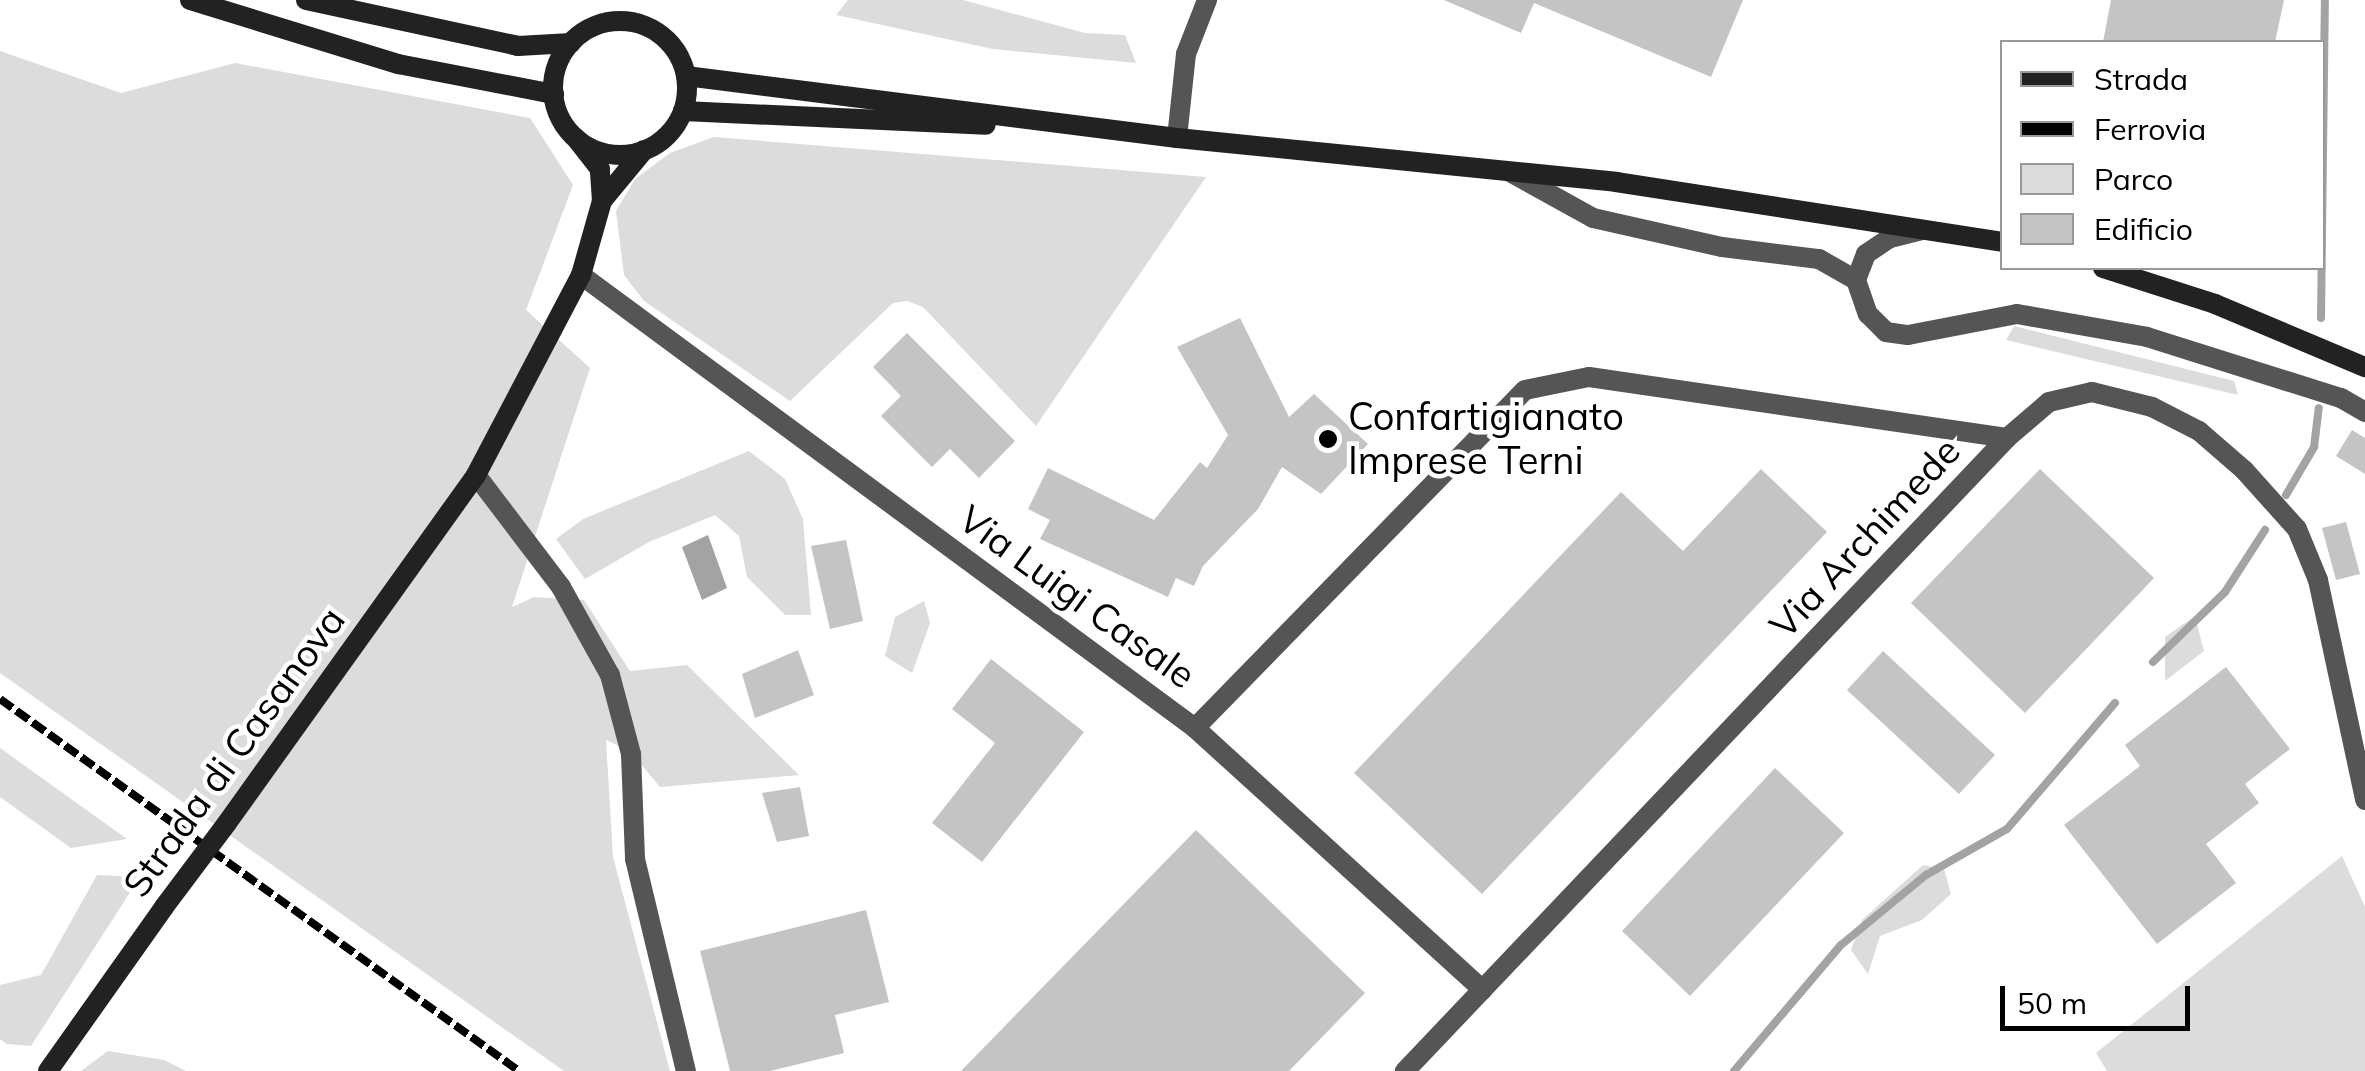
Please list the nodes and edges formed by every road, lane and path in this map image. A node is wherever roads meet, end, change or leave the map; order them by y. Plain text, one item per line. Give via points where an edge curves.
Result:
1 (190, 0) edge
2 (306, 0) edge
3 (1207, 0) edge
4 (570, 42) junction
5 (686, 76) junction
6 (554, 94) junction
7 (683, 111) junction
8 (1147, 132) junction
9 (576, 138) junction
10 (1177, 138) junction
11 (644, 150) junction
12 (1508, 171) junction
13 (602, 202) junction
14 (1934, 227) junction
15 (2000, 242) edge
16 (2109, 270) edge
17 (581, 275) junction
18 (1856, 280) junction
19 (2365, 367) edge
20 (1589, 377) joint
21 (2365, 412) edge
22 (2007, 438) junction
23 (476, 475) junction
24 (1195, 728) junction
25 (2365, 800) edge
26 (1482, 990) junction
27 (48, 1071) edge
28 (686, 1071) edge
29 (1404, 1071) edge

1 - 6 main road via 398,64
2 - 4 main road via 518,46
3 - 10 street via 1186,54
4 - 5 main road via 587,30 628,21 666,39
4 - 6 main road via 554,76
5 - 7 main road
5 - 8 main road
6 - 9 main road
7 - 8 main road
7 - 11 main road via 661,141
8 - 10 main road
9 - 11 main road via 608,154
9 - 13 main road via 600,169
10 - 12 main road
11 - 13 main road, Strada di Casanova
12 - 14 main road
12 - 18 street via 1593,218 1722,247 1819,259
13 - 17 main road, Strada di Casanova
14 - 15 main road
14 - 18 street via 1890,238 1866,254
16 - 19 main road via 2216,304
17 - 23 main road, Strada di Casanova
17 - 24 street, Via Luigi Casale
18 - 21 street via 1868,314 1886,332 1908,336 2017,314 2147,337 2341,398
20 - 22 street, Via Archimede
20 - 24 street, Via Luigi Casale via 1525,390
22 - 25 street via 2048,402 2092,392 2152,406 2200,431 2244,470 2297,529 2318,580
22 - 26 street, Via Archimede
23 - 27 main road, Strada di Casanova, bridge
23 - 28 street via 561,587 610,675 630,754 635,858
24 - 26 street
26 - 29 street, Via Archimede

